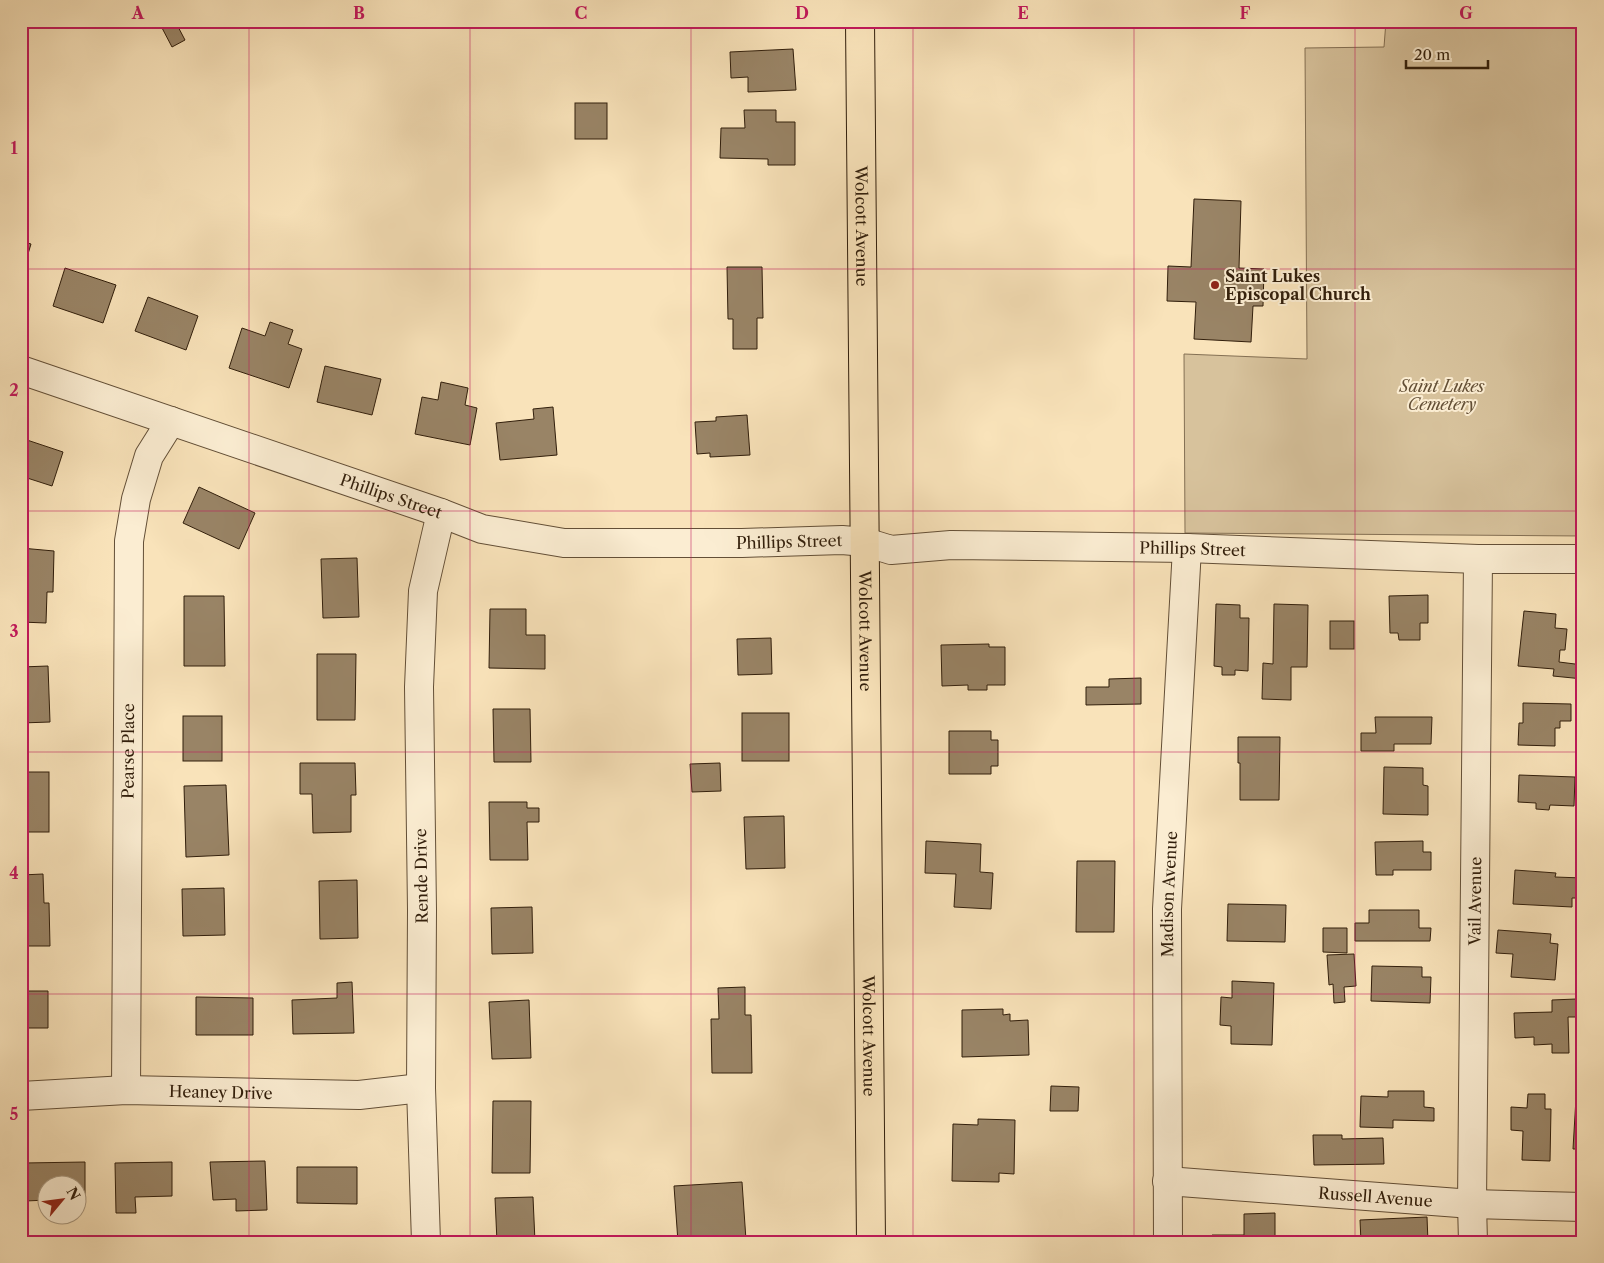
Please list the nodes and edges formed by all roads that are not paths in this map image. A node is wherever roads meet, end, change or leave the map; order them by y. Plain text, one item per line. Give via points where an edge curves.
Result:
1 (860, 21) edge
2 (21, 370) edge
3 (171, 421) junction
4 (441, 513) junction
5 (866, 542) junction
6 (1187, 548) junction
7 (1583, 558) edge
8 (1478, 559) junction
9 (421, 1088) junction
10 (126, 1090) junction
11 (21, 1096) edge
12 (1167, 1181) junction
13 (1472, 1204) junction
14 (1583, 1207) edge
15 (426, 1242) edge
16 (871, 1242) edge
17 (1168, 1242) edge
18 (1473, 1242) edge

1 - 5 main road, Wolcott Avenue
2 - 3 street, Phillips Street
3 - 4 street, Phillips Street
3 - 10 street, Pearse Place via 149,456 136,499 130,541
4 - 5 street, Phillips Street via 482,529 564,543
4 - 9 street, Rende Drive via 423,591 419,687
5 - 6 street, Phillips Street via 891,550 951,545
5 - 16 main road, Wolcott Avenue
6 - 8 street, Phillips Street
6 - 12 street, Madison Avenue via 1167,909
7 - 8 street, Phillips Street
8 - 13 street, Vail Avenue
9 - 10 street, Heaney Drive via 359,1095
9 - 15 street, Rende Drive
10 - 11 street, Heaney Drive
12 - 13 street, Russell Avenue
12 - 17 street, Madison Avenue
13 - 14 street, Russell Avenue
13 - 18 street, Vail Avenue

